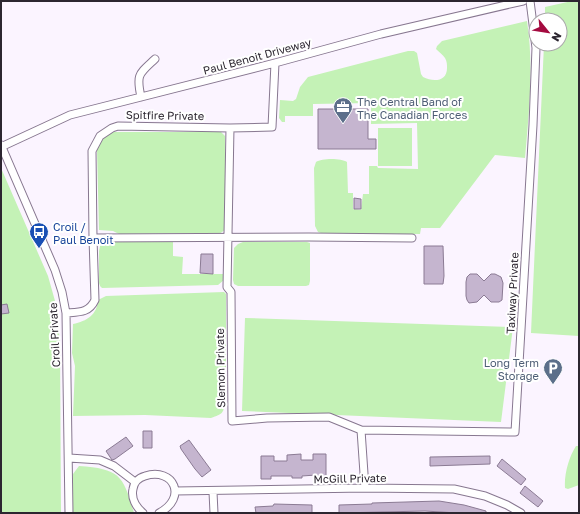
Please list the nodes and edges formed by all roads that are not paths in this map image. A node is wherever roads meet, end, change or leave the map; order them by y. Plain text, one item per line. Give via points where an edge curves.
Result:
1 (524, 1) edge
2 (530, 1) edge
3 (155, 59) dead end
4 (275, 63) junction
5 (141, 97) junction
6 (230, 128) junction
7 (1, 146) edge
8 (227, 237) junction
9 (93, 238) junction
10 (412, 238) dead end
11 (66, 313) junction
12 (361, 430) junction
13 (69, 458) junction
14 (135, 482) junction
15 (364, 488) junction
16 (175, 492) junction
17 (213, 492) junction
18 (69, 513) edge
19 (142, 513) edge
20 (159, 513) edge
21 (214, 513) edge
22 (521, 513) edge

1 - 4 street, Paul Benoit Driveway via 381,34
2 - 12 street, Taxiway Private via 536,48 515,432
3 - 5 street via 139,76
4 - 5 street, Paul Benoit Driveway
4 - 6 street, Spitfire Private via 272,127
5 - 7 street, Paul Benoit Driveway via 70,115
6 - 8 street, Slemon Private
6 - 9 street, Spitfire Private via 118,126 100,136 92,150
7 - 11 street, Croil Private via 55,270
8 - 9 street
8 - 10 street
8 - 12 street, Slemon Private via 227,287 231,292 232,421 329,417
9 - 11 street, Spitfire Private via 95,300 92,307
11 - 13 street, Croil Private
12 - 15 street
13 - 14 street via 100,460 114,466
13 - 18 street, Croil Private
14 - 16 street via 145,476 158,474 172,482
14 - 19 street via 132,496
15 - 17 street, McGill Private
15 - 22 street, McGill Private via 454,489 485,496
16 - 17 street, McGill Private
16 - 20 street via 172,503
17 - 21 street

